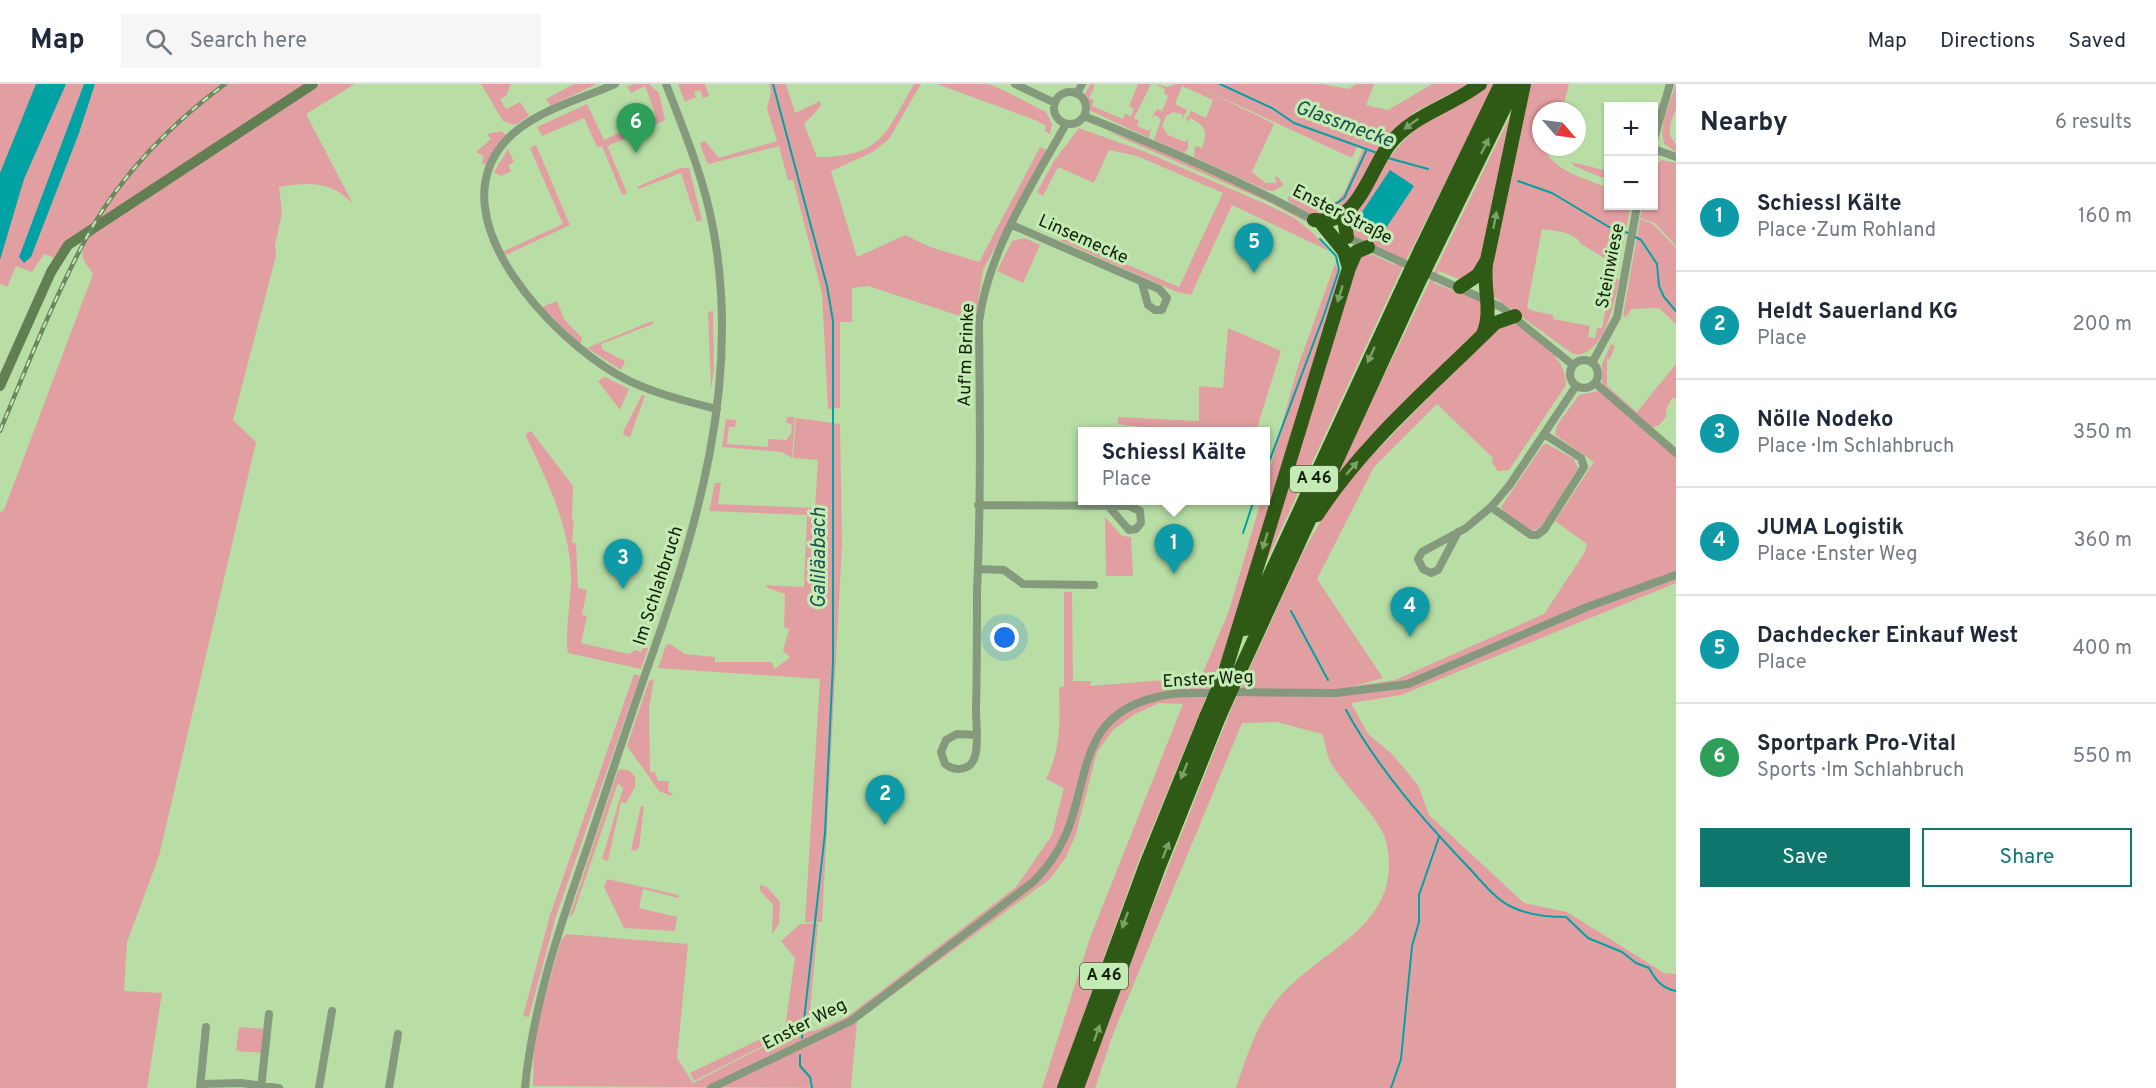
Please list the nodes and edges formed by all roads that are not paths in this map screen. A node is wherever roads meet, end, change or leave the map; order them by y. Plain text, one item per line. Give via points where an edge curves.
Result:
1 (313, 84) edge
2 (615, 84) edge
3 (666, 84) edge
4 (1015, 84) edge
5 (1082, 84) edge
6 (1480, 84) edge
7 (1502, 84) edge
8 (1515, 84) edge
9 (1524, 84) edge
10 (1670, 84) edge
11 (1077, 94) junction
12 (1055, 103) junction
13 (1084, 116) junction
14 (1658, 123) edge
15 (1066, 124) junction
16 (1658, 150) edge
17 (1676, 157) edge
18 (1350, 210) junction
19 (1636, 210) edge
20 (1318, 222) junction
21 (1012, 225) junction
22 (1347, 237) junction
23 (1368, 247) junction
24 (1426, 252) junction
25 (1487, 260) junction
26 (1348, 268) junction
27 (1142, 283) dead end
28 (1410, 285) junction
29 (1460, 287) junction
30 (1487, 299) junction
31 (1515, 316) junction
32 (1482, 336) junction
33 (1592, 363) junction
34 (1573, 365) junction
35 (1595, 383) junction
36 (0, 386) edge
37 (1576, 386) junction
38 (717, 409) junction
39 (1544, 434) junction
40 (1676, 453) edge
41 (978, 505) junction
42 (1108, 507) dead end
43 (1491, 507) junction
44 (1458, 532) junction
45 (1285, 568) junction
46 (978, 570) junction
47 (1676, 575) edge
48 (1094, 585) dead end
49 (1230, 676) junction
50 (1213, 717) junction
51 (976, 735) junction
52 (332, 1011) dead end
53 (269, 1014) dead end
54 (206, 1027) dead end
55 (398, 1034) dead end
56 (200, 1086) edge
57 (261, 1086) edge
58 (279, 1088) edge
59 (319, 1088) edge
60 (389, 1088) edge
61 (525, 1088) edge
62 (711, 1088) edge
63 (1064, 1088) edge
64 (1077, 1088) edge

1 - 36 main road via 72,241 55,264
2 - 38 street via 544,114 503,144 493,158 485,190 490,227 506,263 530,300 547,321 580,349 640,386
3 - 38 street, Im Schlahbruch via 699,172 714,231 722,332
4 - 12 street
5 - 11 street
6 -> 18 highway via 1410,123 1385,151
7 - 24 highway, A 46
24 -> 8 highway, A 46
25 -> 9 highway
10 - 14 street
11 - 12 street via 1064,93
11 - 13 street via 1084,101
12 - 15 street via 1056,116
13 - 15 street
13 - 20 street, Enster Straße via 1205,166
15 - 21 street, Auf'm Brinke
16 - 17 street
18 - 20 highway via 1330,221
18 - 22 highway via 1345,225
19 - 33 street, Steinwiese via 1617,317
20 - 22 street, Enster Straße
20 - 26 highway via 1344,251
21 - 27 street, Linsemecke
21 - 41 street, Auf'm Brinke via 990,275 979,322
22 - 23 street, Enster Straße
23 - 26 highway via 1356,252
23 - 29 street, Enster Straße
24 - 28 highway, A 46, bridge
25 - 29 highway via 1478,275
25 - 30 highway
26 -> 49 highway
28 - 45 highway, A 46
28 -> 49 highway, A 46
29 - 30 street, Enster Straße
30 - 31 street, Enster Straße
30 - 32 highway via 1488,322
31 - 32 highway via 1499,320
31 - 34 street, Enster Straße
45 -> 32 highway via 1324,504 1353,466
33 - 34 street via 1581,360
33 - 35 street via 1598,374
34 - 37 street via 1570,375
35 - 37 street via 1585,388
35 - 40 street
37 - 39 street
38 - 61 street, Im Schlahbruch via 710,459 684,564 553,948 532,1033
39 - 43 street
39 - 43 street via 1581,458 1584,467 1544,530 1531,535
41 - 42 street
41 - 46 street, Auf'm Brinke
43 - 44 street
44 - 44 street via 1422,552 1418,560 1423,569 1431,573 1438,570
45 - 49 highway, A 46
46 - 48 street via 1004,570 1023,584
46 - 51 street, Auf'm Brinke
47 - 62 street, Enster Weg via 1587,607 1402,686 1336,693 1169,694 1131,707 1095,741 1064,838 1033,882 851,1021
49 - 50 highway, A 46, bridge
50 -> 63 highway, A 46 via 1146,865
64 -> 50 highway, A 46
51 - 51 street, Auf'm Brinke via 957,735 946,740 940,752 945,764 957,770 970,765 975,757
52 - 59 street
53 - 57 street
54 - 56 street
55 - 60 street
56 - 57 street
57 - 58 street

